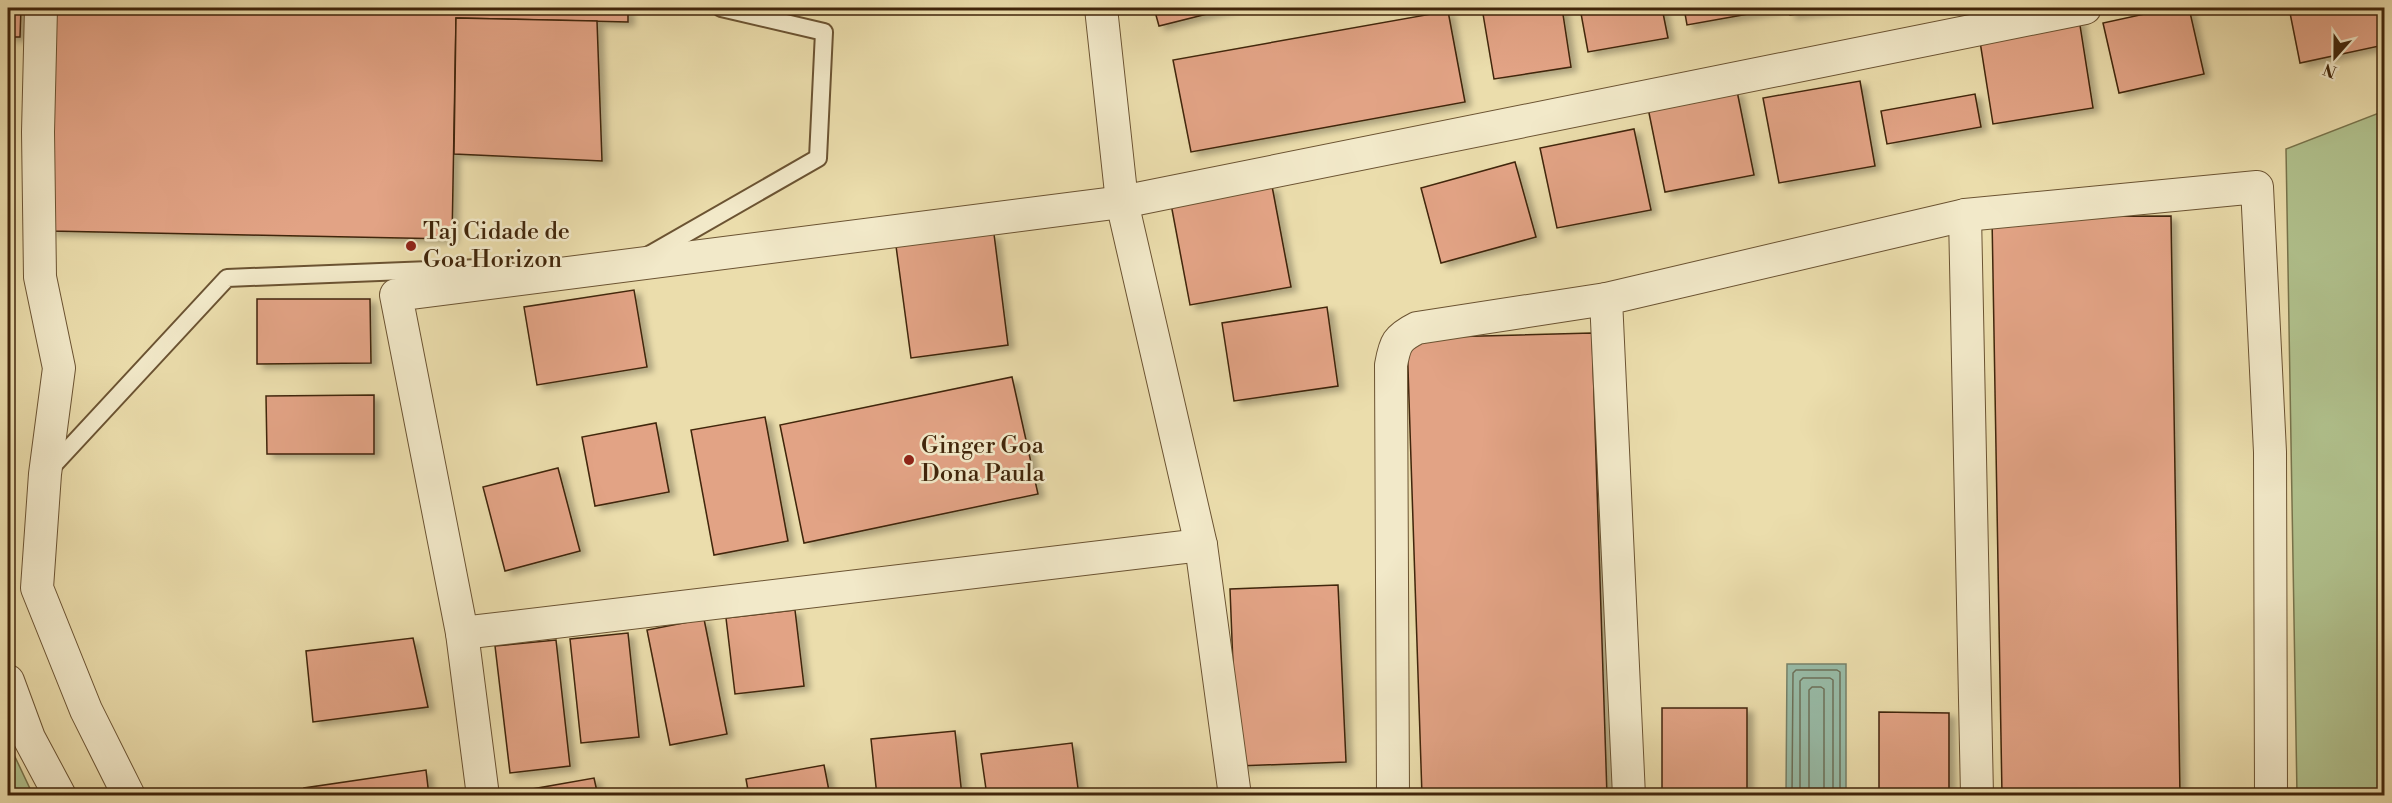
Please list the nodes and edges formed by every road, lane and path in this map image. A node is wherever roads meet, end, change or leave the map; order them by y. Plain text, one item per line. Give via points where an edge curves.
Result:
1 (41, 8) edge
2 (721, 8) edge
3 (1101, 8) edge
4 (2085, 8) edge
5 (1122, 202) junction
6 (1965, 215) junction
7 (1606, 299) junction
8 (45, 474) junction
9 (1202, 545) junction
10 (462, 633) junction
11 (8, 681) edge
12 (60, 795) edge
13 (129, 795) edge
14 (483, 795) edge
15 (1235, 795) edge
16 (1393, 795) edge
17 (1629, 795) edge
18 (1977, 795) edge
19 (2271, 795) edge

1 - 8 street via 40,277 58,368
2 - 8 lane via 824,32 818,158 637,262 227,278
3 - 5 street
4 - 5 street
5 - 9 street
5 - 10 street via 396,295
6 - 7 street
6 - 18 street
6 - 19 street via 2257,187 2270,452
7 - 16 street via 1417,328 1401,336 1394,348
7 - 17 street
8 - 13 street via 37,588 86,710
9 - 10 street
9 - 15 street
10 - 14 street
11 - 12 street via 29,738

